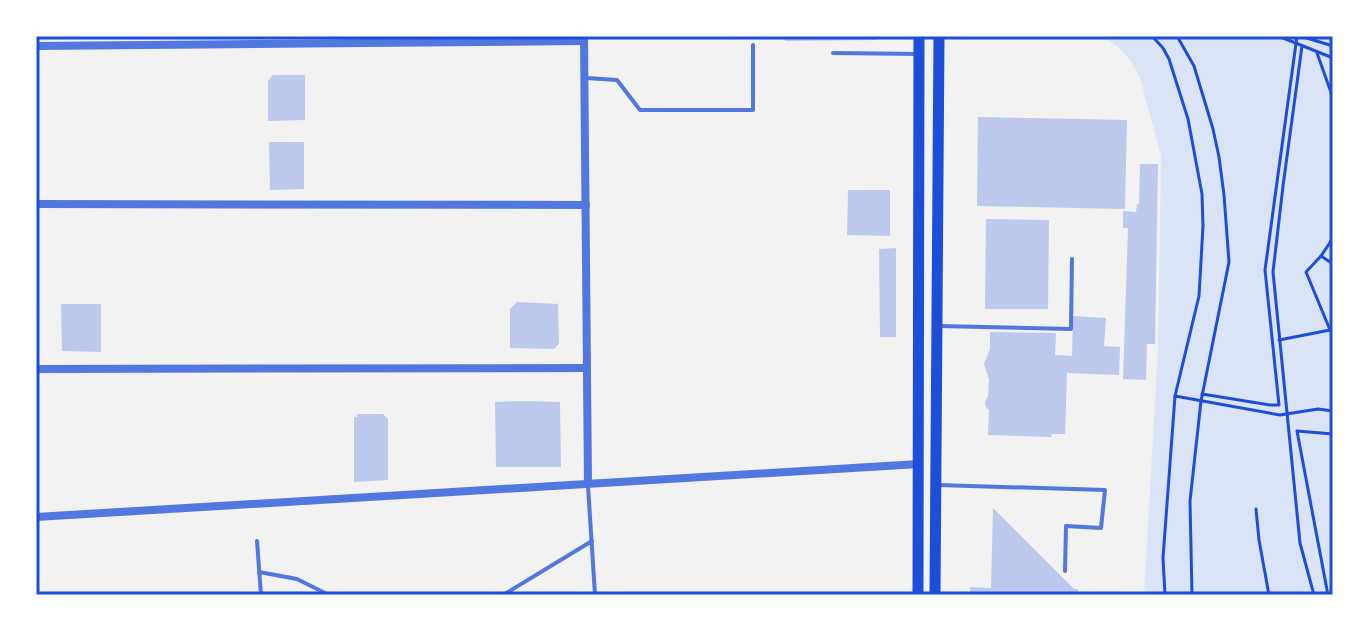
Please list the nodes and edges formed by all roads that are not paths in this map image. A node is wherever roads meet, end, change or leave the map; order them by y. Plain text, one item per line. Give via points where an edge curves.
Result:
1 (919, 36) edge
2 (939, 36) edge
3 (584, 39) edge
4 (753, 45) dead end
5 (36, 46) edge
6 (833, 53) dead end
7 (919, 54) junction
8 (584, 78) junction
9 (36, 204) edge
10 (586, 205) junction
11 (1072, 259) dead end
12 (937, 326) junction
13 (587, 368) junction
14 (36, 369) edge
15 (919, 464) junction
16 (936, 464) junction
17 (588, 484) junction
18 (936, 485) junction
19 (36, 517) edge
20 (257, 541) dead end
21 (592, 541) junction
22 (1065, 571) dead end
23 (259, 572) junction
24 (261, 595) edge
25 (329, 595) edge
26 (503, 595) edge
27 (595, 595) edge
28 (918, 595) edge
29 (935, 595) edge

1 - 7 main road
2 - 12 main road
3 - 5 street
3 - 8 street
4 - 8 lane via 753,110 640,110 617,80
6 - 7 lane
7 - 15 main road
8 - 10 street
9 - 10 street
10 - 13 street
11 - 12 lane via 1071,329
12 - 16 main road
13 - 14 street
13 - 17 street
15 - 16 main road
15 - 17 street
15 - 28 main road
16 - 18 main road
17 - 19 street
17 - 21 lane
18 - 22 lane via 1105,490 1101,528 1066,526
18 - 29 main road
20 - 23 lane
21 - 26 lane
21 - 27 lane
23 - 24 lane
23 - 25 lane via 297,579

